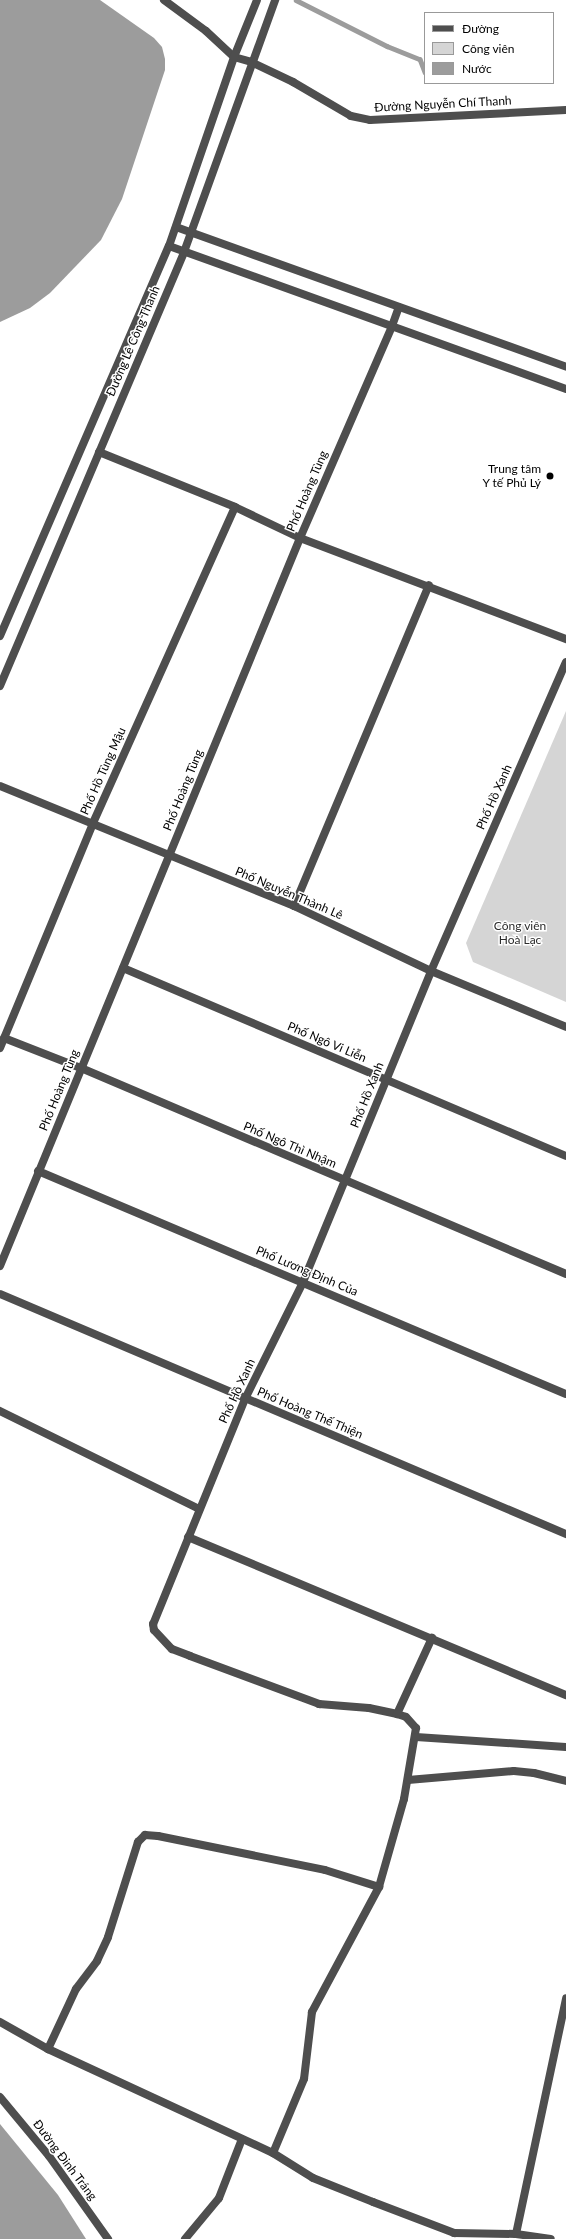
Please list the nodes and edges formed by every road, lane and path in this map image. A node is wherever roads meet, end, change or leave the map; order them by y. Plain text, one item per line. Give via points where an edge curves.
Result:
1 (164, 0) edge
2 (257, 1) edge
3 (273, 3) edge
4 (234, 57) junction
5 (251, 62) junction
6 (566, 110) edge
7 (176, 227) junction
8 (191, 233) junction
9 (169, 246) junction
10 (184, 252) junction
11 (399, 307) junction
12 (392, 326) junction
13 (566, 367) edge
14 (566, 389) edge
15 (99, 452) junction
16 (235, 508) junction
17 (300, 538) junction
18 (430, 585) junction
19 (0, 636) edge
20 (566, 639) edge
21 (566, 662) edge
22 (0, 686) edge
23 (0, 786) edge
24 (93, 823) junction
25 (169, 856) junction
26 (294, 906) junction
27 (123, 968) junction
28 (431, 971) junction
29 (566, 1027) edge
30 (4, 1038) junction
31 (0, 1048) edge
32 (80, 1068) junction
33 (386, 1081) junction
34 (566, 1156) edge
35 (38, 1171) junction
36 (344, 1182) junction
37 (0, 1266) edge
38 (566, 1274) edge
39 (303, 1282) junction
40 (0, 1294) edge
41 (566, 1394) edge
42 (245, 1399) junction
43 (0, 1411) edge
44 (199, 1509) junction
45 (566, 1534) edge
46 (188, 1537) junction
47 (432, 1638) junction
48 (566, 1695) edge
49 (397, 1714) junction
50 (416, 1737) junction
51 (566, 1747) edge
52 (408, 1780) junction
53 (566, 1781) edge
54 (379, 1887) junction
55 (566, 1998) edge
56 (0, 2022) edge
57 (48, 2049) junction
58 (0, 2097) edge
59 (242, 2139) junction
60 (273, 2153) junction
61 (516, 2234) junction
62 (453, 2236) edge
63 (108, 2239) edge
64 (184, 2239) edge
65 (551, 2239) edge

1 - 4 street, Đường Nguyễn Chí Thanh via 206,31
2 - 4 street, Đường Lê Công Thanh
3 - 5 street, Đường Lê Công Thanh
4 - 5 street, Đường Nguyễn Chí Thanh
4 - 7 street, Đường Lê Công Thanh
5 - 6 street, Đường Nguyễn Chí Thanh via 351,116 370,120
5 - 8 street, Đường Lê Công Thanh
7 - 8 street
7 - 9 street, Đường Lê Công Thanh
8 - 10 street, Đường Lê Công Thanh
8 - 11 street
9 - 10 street
9 - 19 street, Đường Lê Công Thanh
10 - 12 street
10 - 15 street, Đường Lê Công Thanh
11 - 12 street, Phố Hoàng Tùng
11 - 13 street
12 - 14 street
12 - 17 street, Phố Hoàng Tùng
15 - 16 street
15 - 22 street, Đường Lê Công Thanh
16 - 17 street
16 - 24 street, Phố Hồ Tùng Mậu
17 - 18 street
17 - 25 street, Phố Hoàng Tùng
18 - 20 street
18 - 26 street
21 - 28 street, Phố Hồ Xanh
23 - 24 street, Phố Nguyễn Thành Lê
24 - 25 street, Phố Nguyễn Thành Lê
24 - 30 street, Phố Hồ Tùng Mậu
25 - 26 street, Phố Nguyễn Thành Lê
25 - 27 street, Phố Hoàng Tùng
26 - 28 street, Phố Nguyễn Thành Lê
27 - 32 street, Phố Hoàng Tùng
27 - 33 street, Phố Ngô Vi Liễn
28 - 29 street, Phố Nguyễn Thành Lê
28 - 33 street, Phố Hồ Xanh
30 - 31 street, Phố Hồ Tùng Mậu
30 - 32 street, Phố Ngô Thì Nhậm
32 - 35 street, Phố Hoàng Tùng
32 - 36 street, Phố Ngô Thì Nhậm
33 - 34 street, Phố Ngô Vi Liễn
33 - 36 street, Phố Hồ Xanh
35 - 37 street, Phố Hoàng Tùng
35 - 39 street, Phố Lương Định Của
36 - 38 street, Phố Ngô Thì Nhậm
36 - 39 street, Phố Hồ Xanh
39 - 41 street, Phố Lương Định Của
39 - 42 street, Phố Hồ Xanh
40 - 42 street, Phố Hoàng Thế Thiện
42 - 44 street, Phố Hồ Xanh
42 - 45 street, Phố Hoàng Thế Thiện
43 - 44 street
44 - 46 street, Phố Hồ Xanh
46 - 47 street
46 - 49 street, Phố Hồ Xanh via 153,1624 157,1636 172,1649 319,1704 368,1708
47 - 48 street
47 - 49 street
49 - 50 street via 416,1728
50 - 51 street
50 - 52 street
52 - 53 street via 514,1771 541,1774
52 - 54 street
54 - 57 street via 324,1870 145,1835 138,1842 108,1937 97,1961 76,1989
54 - 60 street via 312,2012 304,2079
55 - 61 street
56 - 57 street
57 - 59 street
58 - 63 street, Đường Đinh Tráng via 49,2156
59 - 60 street
59 - 64 street via 219,2198
60 - 62 street via 314,2178
61 - 62 street
61 - 65 street

